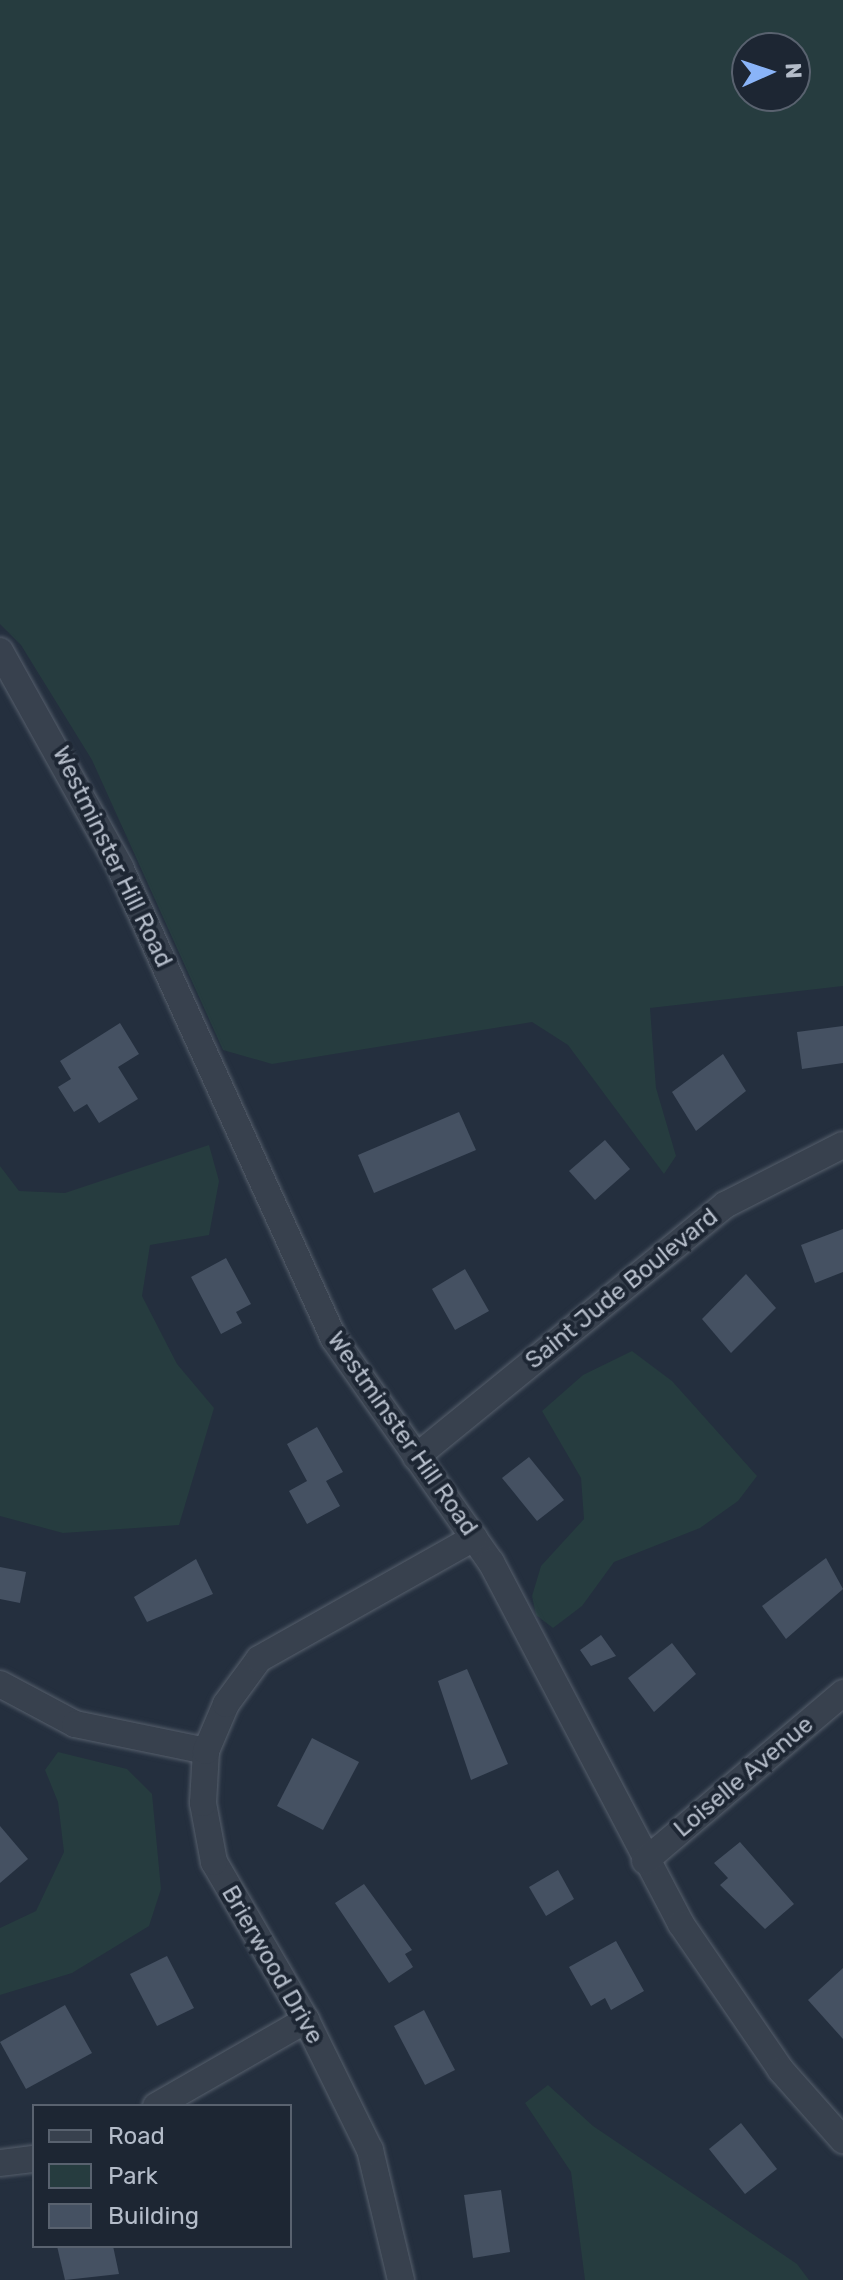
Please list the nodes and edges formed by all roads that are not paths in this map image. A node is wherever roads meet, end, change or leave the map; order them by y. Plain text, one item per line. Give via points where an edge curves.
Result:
1 (0, 651) edge
2 (843, 1145) edge
3 (416, 1457) junction
4 (474, 1538) junction
5 (0, 1684) edge
6 (843, 1693) edge
7 (206, 1751) junction
8 (645, 1861) junction
9 (306, 2020) junction
10 (159, 2104) edge
11 (843, 2140) edge
12 (32, 2159) edge
13 (0, 2163) edge
14 (401, 2280) edge

1 - 3 street, Westminster Hill Road via 120,867 334,1339
2 - 3 street, Saint Jude Boulevard via 725,1205
3 - 4 street, Westminster Hill Road
4 - 7 street, Brierwood Drive via 259,1659 226,1704
4 - 8 street, Westminster Hill Road
5 - 7 street via 75,1724
6 - 8 street, Loiselle Avenue
7 - 9 street, Brierwood Drive via 203,1803 214,1862
8 - 11 street, Westminster Hill Road via 754,2033
9 - 10 street
9 - 14 street, Brierwood Drive via 370,2150
12 - 13 street

